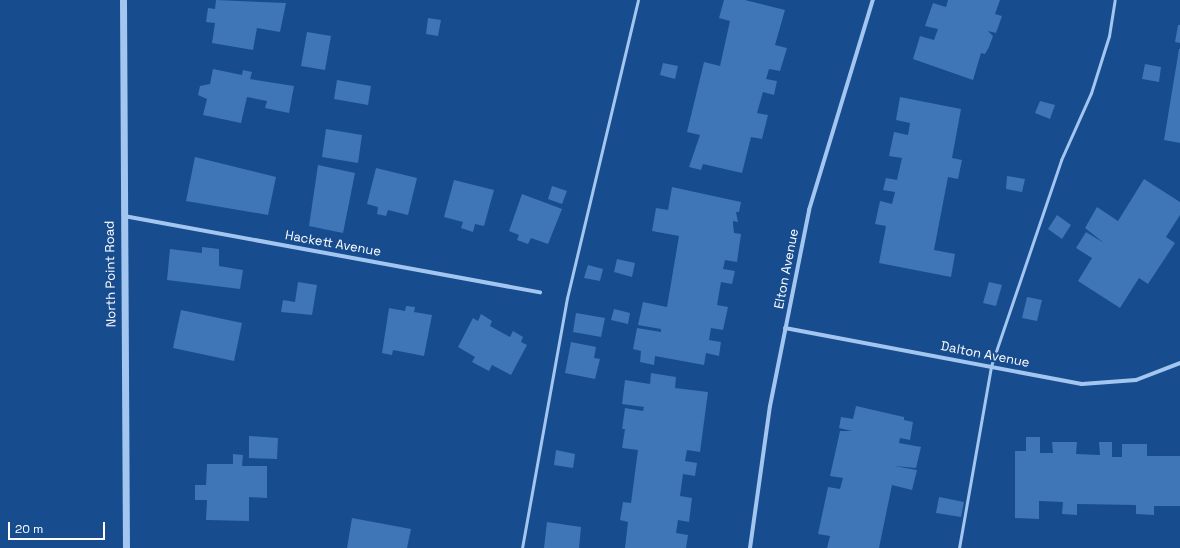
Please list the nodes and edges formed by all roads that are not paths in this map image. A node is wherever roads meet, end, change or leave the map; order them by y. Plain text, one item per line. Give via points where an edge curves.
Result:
1 (123, 0) edge
2 (638, 0) edge
3 (873, 0) edge
4 (1115, 0) edge
5 (123, 216) junction
6 (540, 292) dead end
7 (785, 328) junction
8 (1180, 363) edge
9 (990, 366) junction
10 (126, 548) edge
11 (522, 548) edge
12 (750, 548) edge
13 (959, 548) edge

1 - 5 street, North Point Road
2 - 11 lane via 568,298
3 - 7 street, Elton Avenue via 809,210
4 - 9 lane via 1109,36 1091,93 1061,160
5 - 6 street, Hackett Avenue
5 - 10 street, North Point Road
7 - 9 street, Dalton Avenue
7 - 12 street, Elton Avenue via 760,468
8 - 9 street, Dalton Avenue via 1136,380 1082,384
9 - 13 lane

